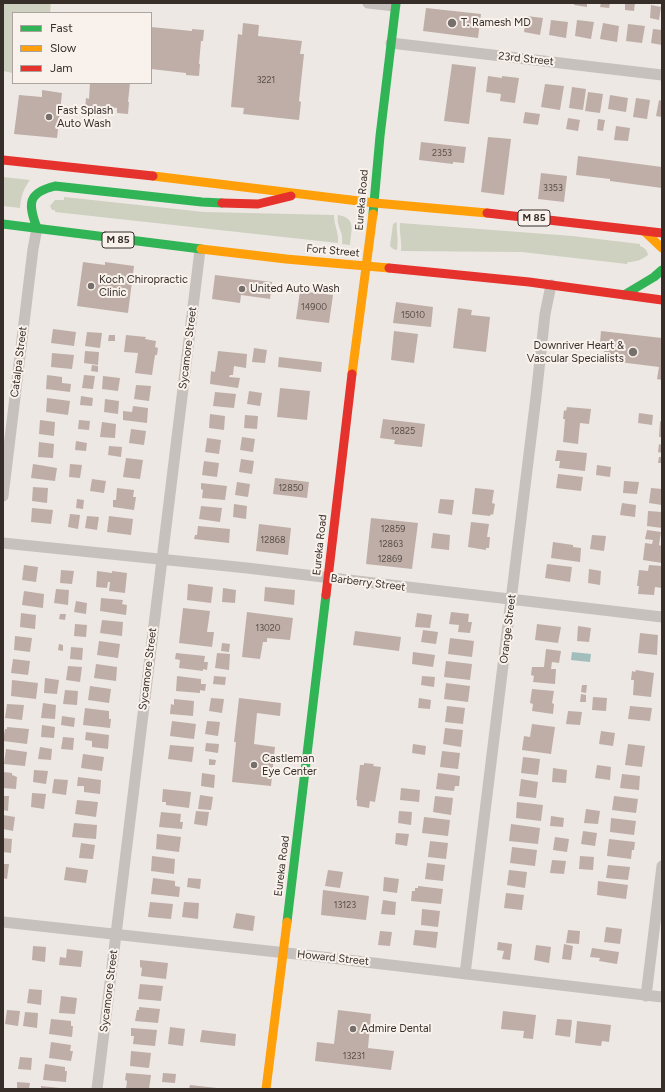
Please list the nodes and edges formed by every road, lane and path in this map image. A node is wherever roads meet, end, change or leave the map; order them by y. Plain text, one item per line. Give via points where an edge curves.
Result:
1 (368, 3) edge
2 (395, 5) edge
3 (391, 43) junction
4 (662, 75) edge
5 (3, 160) edge
6 (301, 194) junction
7 (375, 203) junction
8 (3, 224) edge
9 (37, 228) junction
10 (644, 231) junction
11 (662, 233) edge
12 (662, 248) edge
13 (200, 250) junction
14 (367, 266) junction
15 (662, 270) edge
16 (551, 285) junction
17 (624, 295) junction
18 (662, 300) edge
19 (3, 496) edge
20 (3, 543) edge
21 (161, 559) junction
22 (329, 578) junction
23 (511, 600) junction
24 (662, 617) edge
25 (662, 866) edge
26 (3, 922) edge
27 (116, 935) junction
28 (283, 953) junction
29 (465, 974) junction
30 (646, 996) junction
31 (662, 997) edge
32 (97, 1089) edge
33 (266, 1089) edge

1 - 2 street
2 - 3 main road, Eureka Road
3 - 4 street, 23rd Street
3 - 7 main road, Eureka Road
5 - 6 main road, M 85
6 - 7 main road, M 85
6 - 9 main road via 258,204 202,202 55,186 40,190 33,198 31,210
7 - 10 main road, M 85 via 465,210
7 - 14 main road, Eureka Road
8 - 9 main road, Fort Street / M 85
9 - 13 main road, Fort Street / M 85
9 - 19 street, Catalpa Street
10 - 11 main road, M 85
10 - 12 main road
13 - 14 main road, Fort Street / M 85
13 - 21 street, Sycamore Street
14 - 16 main road, Fort Street / M 85
14 - 22 main road, Eureka Road via 345,430
15 - 17 main road
16 - 17 main road, Fort Street / M 85
16 - 23 street, Orange Street via 545,314
17 - 18 main road, Fort Street / M 85
20 - 21 street, Barberry Street
21 - 22 street, Barberry Street
21 - 27 street, Sycamore Street
22 - 23 street, Barberry Street
22 - 28 main road, Eureka Road
23 - 24 street, Barberry Street
23 - 29 street, Orange Street
25 - 30 street
26 - 27 street, Howard Street
27 - 28 street, Howard Street
27 - 32 street, Sycamore Street
28 - 29 street, Howard Street
28 - 33 main road, Eureka Road
29 - 30 street, Howard Street
30 - 31 street, Howard Street

